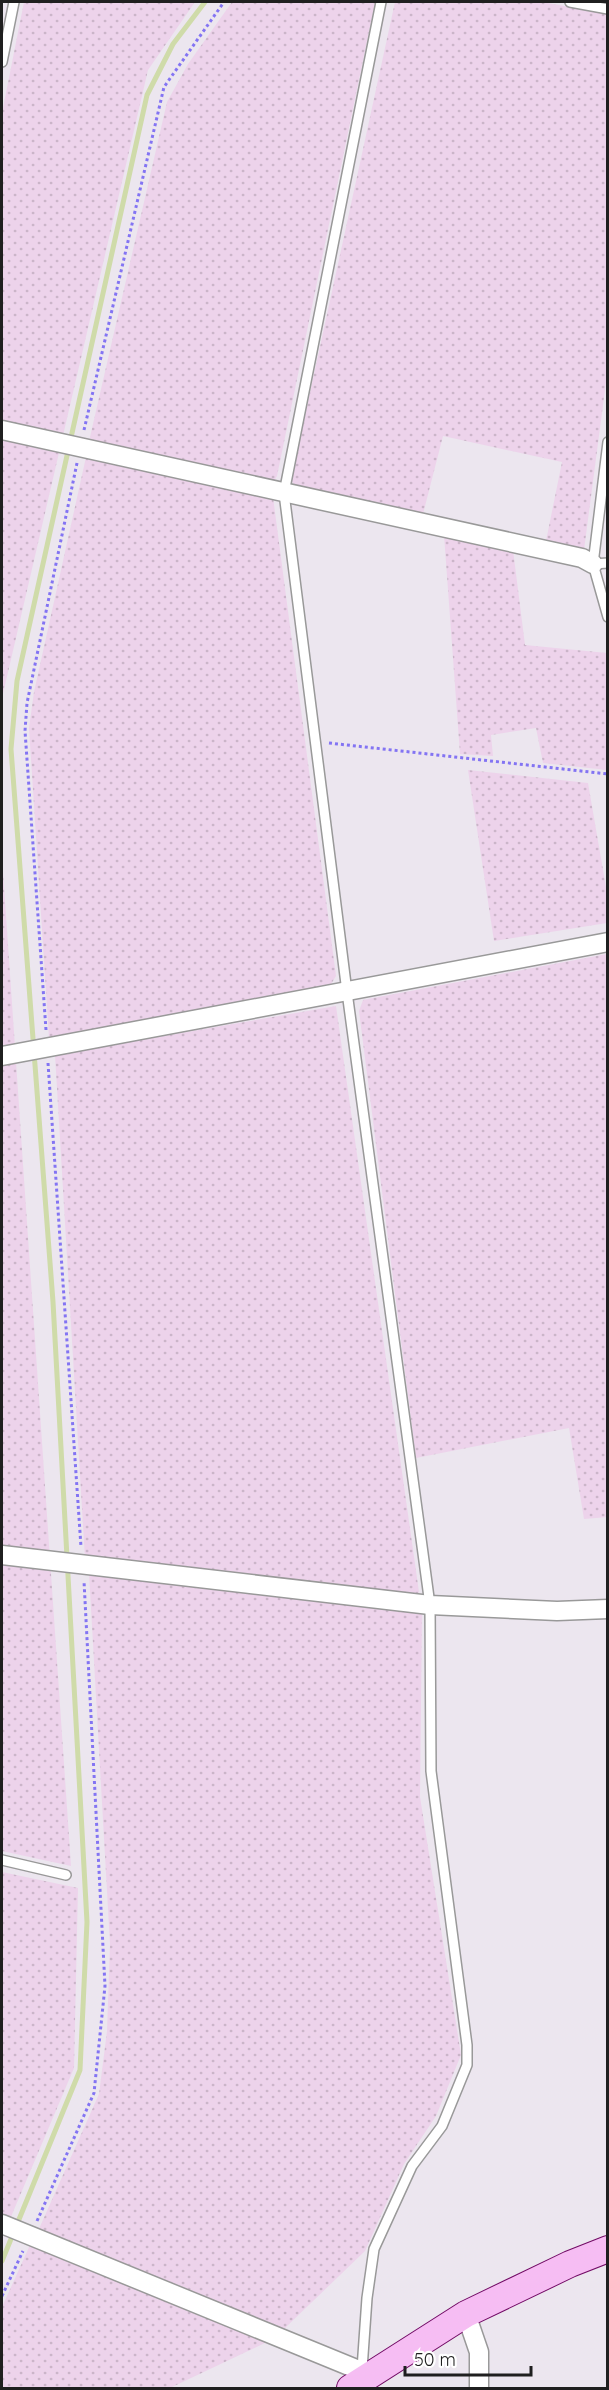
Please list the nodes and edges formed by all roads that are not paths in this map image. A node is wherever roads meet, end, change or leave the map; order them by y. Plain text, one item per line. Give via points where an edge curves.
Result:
1 (14, 2) edge
2 (381, 2) edge
3 (570, 2) edge
4 (608, 9) edge
5 (2, 62) edge
6 (2, 430) edge
7 (608, 442) edge
8 (284, 493) junction
9 (600, 564) edge
10 (608, 617) edge
11 (608, 942) edge
12 (347, 992) junction
13 (2, 1056) edge
14 (2, 1555) edge
15 (430, 1605) junction
16 (608, 1609) edge
17 (2, 1860) edge
18 (66, 1875) dead end
19 (17, 2230) edge
20 (608, 2249) edge
21 (466, 2314) junction
22 (361, 2378) edge
23 (479, 2388) edge

1 - 5 lane
2 - 8 lane
3 - 4 lane
6 - 8 street
7 - 9 lane
8 - 9 street
8 - 12 lane
9 - 10 lane
11 - 12 street
12 - 13 street
12 - 15 lane
14 - 15 street
15 - 16 street via 557,1611
15 - 22 lane via 431,1771 467,2065 442,2126 412,2166 374,2249 366,2298
17 - 18 lane
19 - 22 street
20 - 21 main road
21 - 22 main road
21 - 23 street via 479,2352

